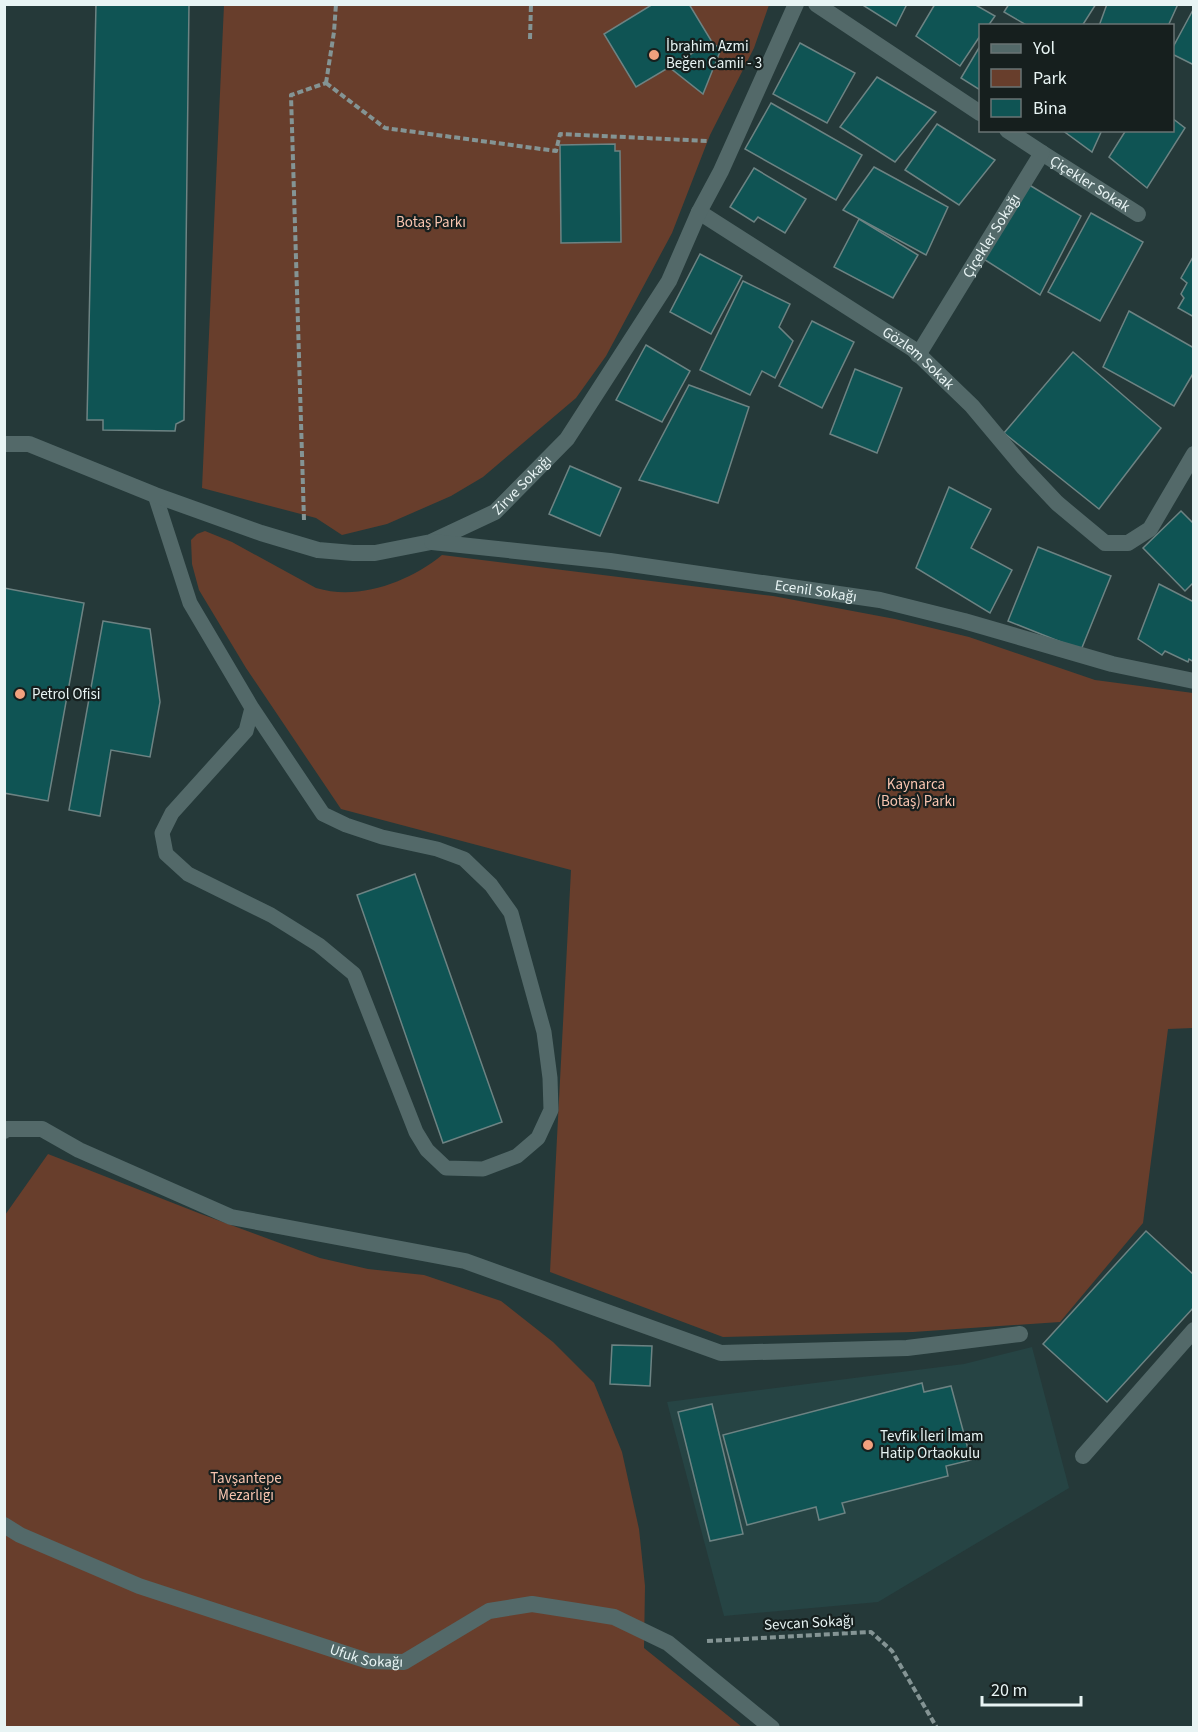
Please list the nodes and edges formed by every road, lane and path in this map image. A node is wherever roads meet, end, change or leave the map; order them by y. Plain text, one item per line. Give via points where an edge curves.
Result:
1 (336, 4) edge
2 (531, 4) edge
3 (796, 4) edge
4 (816, 4) edge
5 (530, 39) dead end
6 (326, 82) junction
7 (979, 112) edge
8 (1010, 132) edge
9 (734, 142) junction
10 (1042, 153) junction
11 (699, 212) junction
12 (1138, 214) dead end
13 (918, 355) junction
14 (4, 444) edge
15 (1194, 454) edge
16 (155, 495) junction
17 (431, 542) junction
18 (305, 546) junction
19 (1194, 681) edge
20 (252, 708) junction
21 (4, 1131) edge
22 (1194, 1330) edge
23 (1020, 1334) dead end
24 (1083, 1456) dead end
25 (4, 1525) edge
26 (668, 1643) junction
27 (772, 1728) edge
28 (937, 1728) edge

1 - 6 path
2 - 5 path
3 - 9 street, Zirve Sokağı
4 - 7 street
6 - 9 path via 385,128 556,151 560,134
6 - 18 path via 291,95
8 - 10 street
9 - 11 street, Zirve Sokağı
10 - 12 street, Çiçekler Sokak
10 - 13 street, Çiçekler Sokağı
11 - 13 street, Gözlem Sokak
11 - 17 street, Zirve Sokağı via 669,281 567,439 495,512
13 - 15 street, Gözlem Sokak via 972,406 1057,503 1105,543 1128,543 1150,529
14 - 16 street, Zirve Sokağı via 30,444
16 - 18 street, Zirve Sokağı
16 - 20 lane via 190,603
17 - 18 street, Zirve Sokağı via 375,553
17 - 19 street, Ecenil Sokağı via 610,561 880,600 1112,664
20 - 20 lane via 246,731 172,813 162,833 166,854 188,874 271,915 319,945 354,974 416,1132 427,1150 446,1168 483,1169 517,1156 538,1138 551,1110 544,1032 511,913 491,885 464,859 382,837 323,814
21 - 23 street via 42,1129 79,1150 231,1217 465,1261 721,1353 907,1348
22 - 24 street
25 - 26 street, Ufuk Sokağı via 139,1586 368,1661 404,1662 489,1611 532,1605 614,1617
26 - 27 street, Ufuk Sokağı
26 - 28 path, Sevcan Sokağı via 871,1632 892,1651

